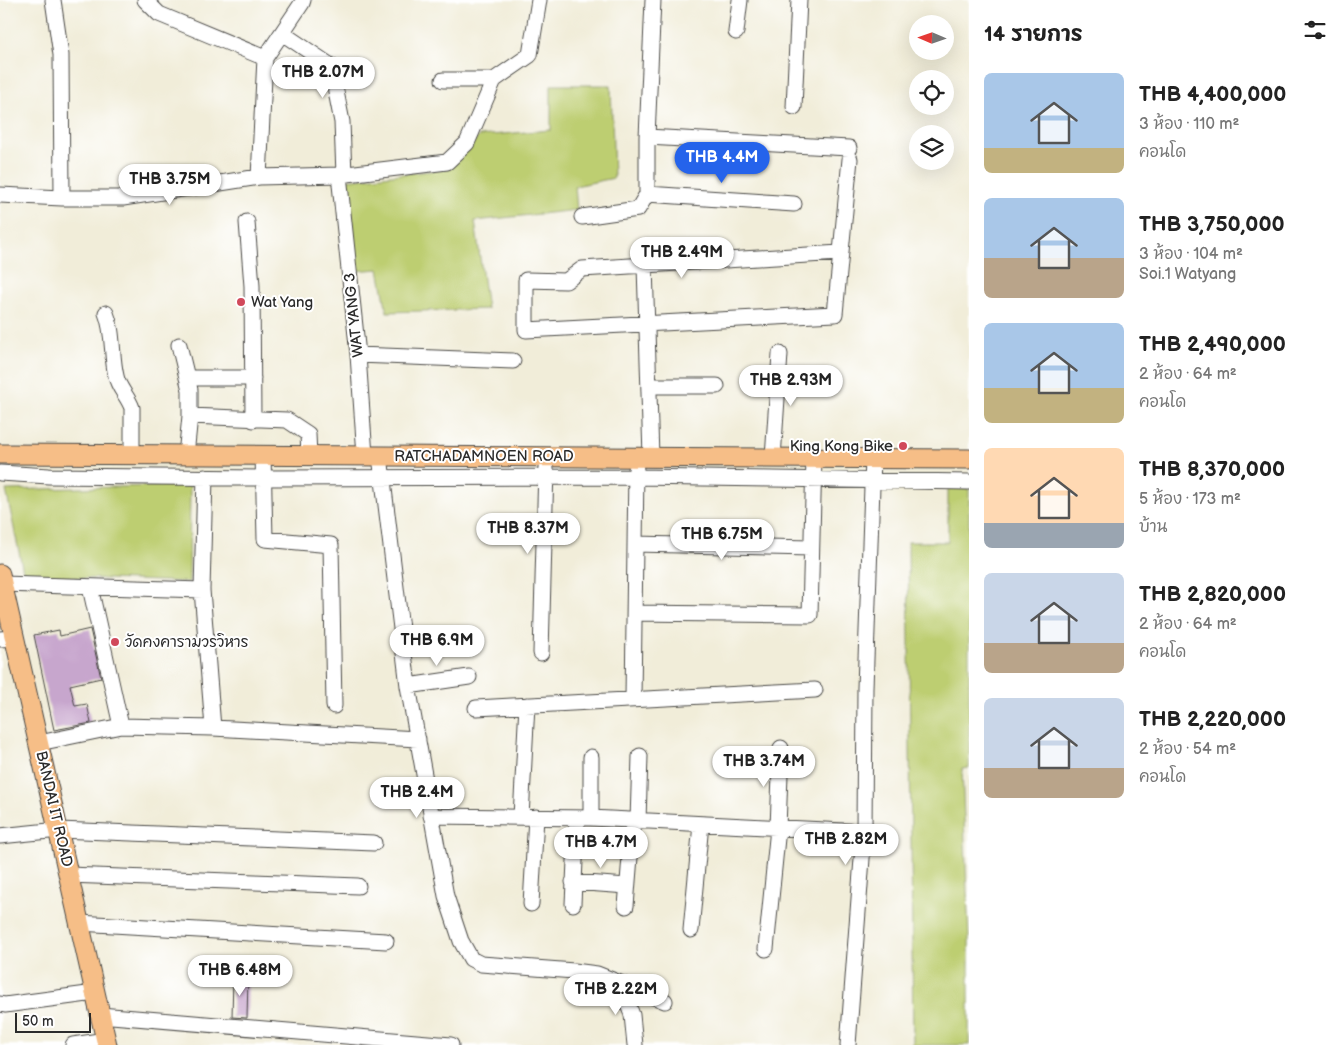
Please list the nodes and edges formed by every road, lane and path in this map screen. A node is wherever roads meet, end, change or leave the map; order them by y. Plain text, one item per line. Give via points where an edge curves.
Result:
1 (53, 0) edge
2 (145, 0) edge
3 (303, 0) edge
4 (539, 0) edge
5 (653, 0) edge
6 (740, 0) edge
7 (799, 0) edge
8 (736, 32) dead end
9 (282, 33) junction
10 (265, 58) junction
11 (443, 80) dead end
12 (494, 80) junction
13 (794, 107) dead end
14 (647, 137) junction
15 (342, 175) junction
16 (258, 177) junction
17 (647, 194) junction
18 (0, 195) edge
19 (62, 198) junction
20 (794, 204) dead end
21 (582, 217) dead end
22 (247, 222) dead end
23 (840, 253) junction
24 (645, 266) junction
25 (106, 313) dead end
26 (646, 324) junction
27 (179, 345) dead end
28 (780, 354) dead end
29 (358, 356) junction
30 (513, 361) dead end
31 (187, 378) junction
32 (252, 378) junction
33 (649, 386) junction
34 (717, 386) dead end
35 (190, 416) junction
36 (253, 420) junction
37 (0, 454) edge
38 (134, 455) junction
39 (186, 455) junction
40 (263, 455) junction
41 (308, 456) junction
42 (372, 456) junction
43 (546, 457) junction
44 (643, 457) junction
45 (723, 458) junction
46 (773, 458) junction
47 (814, 458) junction
48 (873, 458) junction
49 (969, 459) edge
50 (0, 473) edge
51 (134, 476) junction
52 (205, 477) junction
53 (546, 477) junction
54 (636, 477) junction
55 (264, 478) junction
56 (723, 478) junction
57 (383, 479) junction
58 (813, 480) junction
59 (873, 480) junction
60 (969, 482) edge
61 (635, 544) junction
62 (811, 548) junction
63 (1, 579) edge
64 (90, 587) junction
65 (202, 590) junction
66 (634, 613) junction
67 (7, 638) edge
68 (541, 653) dead end
69 (469, 678) dead end
70 (408, 686) junction
71 (815, 690) dead end
72 (633, 699) junction
73 (527, 705) junction
74 (334, 706) dead end
75 (476, 708) dead end
76 (120, 726) junction
77 (213, 728) junction
78 (418, 739) junction
79 (39, 743) junction
80 (781, 748) dead end
81 (640, 756) dead end
82 (592, 758) dead end
83 (431, 816) junction
84 (521, 817) junction
85 (536, 817) junction
86 (584, 818) junction
87 (635, 820) junction
88 (701, 824) junction
89 (778, 828) junction
90 (59, 830) junction
91 (864, 832) junction
92 (0, 836) edge
93 (374, 843) dead end
94 (68, 875) junction
95 (573, 882) junction
96 (358, 886) dead end
97 (627, 886) junction
98 (531, 904) dead end
99 (573, 904) dead end
100 (626, 906) dead end
101 (79, 923) junction
102 (691, 930) dead end
103 (386, 941) dead end
104 (766, 949) dead end
105 (626, 986) junction
106 (95, 993) junction
107 (666, 1002) dead end
108 (0, 1004) edge
109 (100, 1016) junction
110 (106, 1043) edge
111 (73, 1045) edge
112 (451, 1045) edge
113 (635, 1045) edge
114 (848, 1045) edge

1 - 19 street via 61,55
2 - 10 street via 159,14
3 - 9 street
4 - 12 street via 530,55
5 - 14 street
6 - 8 street
7 - 13 street
9 - 10 street
9 - 15 street, WAT YANG 3 via 331,66 342,122
10 - 16 street
11 - 12 street
12 - 15 street via 468,143 446,162
14 - 17 street
14 - 23 street via 850,153
15 - 16 street
15 - 29 street, WAT YANG 3
16 - 19 street via 124,198
17 - 20 street
17 - 21 street via 638,209
18 - 19 street
22 - 32 street via 252,286
23 - 24 street
23 - 26 street via 835,314
24 - 26 street
24 - 26 street via 582,270 566,280 526,280 526,330
25 - 38 street via 118,384 132,408
26 - 33 street
27 - 31 street
28 - 46 street
29 - 30 street
29 - 42 street, WAT YANG 3
31 - 32 street
31 - 35 street
32 - 36 street
33 - 34 street
33 - 44 street
35 - 36 street
35 - 39 street
36 - 41 street via 287,420 301,428 308,434
37 - 38 main road, RATCHADAMNOEN ROAD
38 - 39 main road, RATCHADAMNOEN ROAD
38 - 51 street
39 - 40 main road, RATCHADAMNOEN ROAD
40 - 41 main road, RATCHADAMNOEN ROAD
40 - 55 street
41 - 42 main road, RATCHADAMNOEN ROAD
42 - 43 main road, RATCHADAMNOEN ROAD
42 - 57 street, WAT YANG 3
43 - 44 main road, RATCHADAMNOEN ROAD
43 - 53 street
44 - 45 main road, RATCHADAMNOEN ROAD
44 - 54 street
45 - 46 main road, RATCHADAMNOEN ROAD
45 - 56 street
46 - 47 main road, RATCHADAMNOEN ROAD
47 - 48 main road, RATCHADAMNOEN ROAD
47 - 58 street
48 - 49 main road, RATCHADAMNOEN ROAD
48 - 59 street
50 - 51 street
51 - 52 street
52 - 55 street
52 - 65 street
53 - 54 street
53 - 57 street
53 - 68 street
54 - 56 street
54 - 61 street
55 - 57 street
55 - 74 street via 265,539 330,545
56 - 58 street
57 - 70 street, WAT YANG 3
58 - 59 street
58 - 62 street
59 - 60 street
59 - 91 street via 865,688
61 - 62 street
61 - 66 street
62 - 66 street via 810,615
63 - 64 street
63 - 67 main road, BANDAI IT ROAD
64 - 65 street
64 - 76 street
65 - 77 street
66 - 72 street
67 - 79 main road, BANDAI IT ROAD
69 - 70 street
70 - 78 street, WAT YANG 3
71 - 72 street
72 - 73 street
73 - 75 street
73 - 84 street
76 - 77 street
76 - 79 street
77 - 78 street
78 - 83 street, WAT YANG 3
79 - 90 main road, BANDAI IT ROAD
80 - 89 street
81 - 87 street
82 - 86 street
83 - 84 street
83 - 105 street, WAT YANG 3 via 446,896 470,959 481,964 597,974
84 - 85 street
85 - 86 street
85 - 98 street
86 - 87 street
86 - 95 street
87 - 88 street
87 - 97 street
88 - 89 street
88 - 102 street
89 - 91 street
89 - 104 street
90 - 92 street
90 - 93 street
90 - 94 main road, BANDAI IT ROAD
91 - 114 street
94 - 96 street
94 - 101 main road, BANDAI IT ROAD
95 - 97 street
95 - 99 street
97 - 100 street
101 - 103 street
101 - 106 main road, BANDAI IT ROAD
105 - 107 street
105 - 113 street
106 - 108 street
106 - 109 main road, BANDAI IT ROAD
109 - 110 main road, BANDAI IT ROAD
109 - 112 street
110 - 111 street

